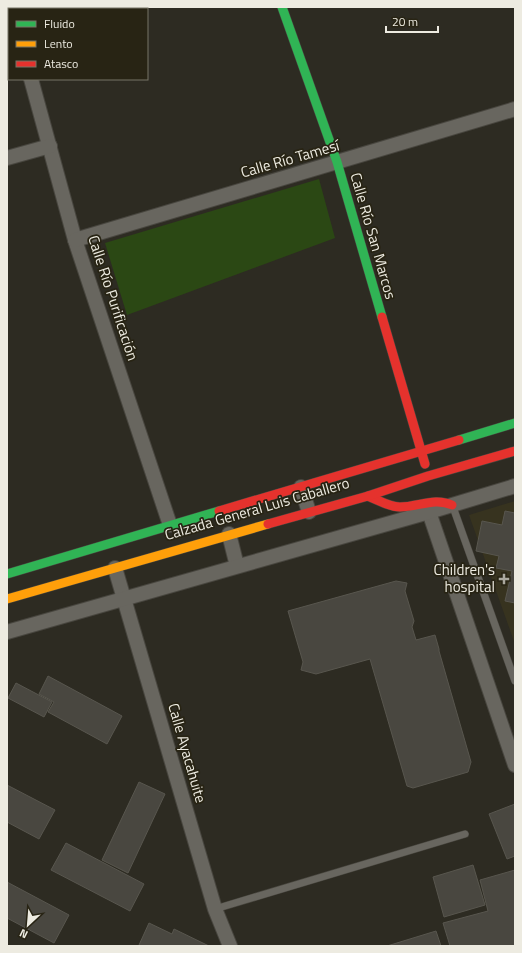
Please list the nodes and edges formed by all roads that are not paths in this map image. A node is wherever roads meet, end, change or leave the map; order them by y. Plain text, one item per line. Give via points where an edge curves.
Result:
1 (282, 7) edge
2 (31, 80) edge
3 (515, 110) edge
4 (50, 146) junction
5 (7, 158) edge
6 (337, 162) junction
7 (75, 240) junction
8 (515, 423) edge
9 (421, 451) junction
10 (515, 451) edge
11 (428, 476) junction
12 (515, 486) edge
13 (301, 487) junction
14 (368, 496) junction
15 (452, 504) junction
16 (309, 512) junction
17 (429, 512) junction
18 (170, 526) junction
19 (229, 534) junction
20 (237, 566) junction
21 (115, 568) junction
22 (7, 574) edge
23 (7, 599) edge
24 (124, 599) junction
25 (7, 632) edge
26 (515, 681) edge
27 (515, 765) edge
28 (465, 834) dead end
29 (215, 909) junction
30 (230, 946) edge

1 - 6 street, Calle Río San Marcos
2 - 4 street, Calle Río Purificación
3 - 6 street, Calle Río Tamesí
4 - 5 street
4 - 7 street, Calle Río Purificación
6 - 7 street, Calle Río Tamesí
6 - 9 street, Calle Río San Marcos
7 - 18 street, Calle Río Purificación
8 - 9 street
9 - 11 street, Calle Río San Marcos
9 - 13 street
10 - 11 street, Calzada General Luis Caballero
11 - 14 street, Calzada General Luis Caballero
12 - 15 street
13 - 16 street
13 - 18 street
14 - 15 street via 399,507 441,501
14 - 16 street, Calzada General Luis Caballero
15 - 17 street
15 - 26 lane
16 - 19 street, Calzada General Luis Caballero
17 - 20 street
17 - 27 street
18 - 22 street
19 - 20 street
19 - 21 street, Calzada General Luis Caballero
20 - 24 street
21 - 23 street, Calzada General Luis Caballero
21 - 24 street, Calle Ayacahuite
24 - 25 street
24 - 29 street, Calle Ayacahuite
28 - 29 lane
29 - 30 street, Calle Ayacahuite

